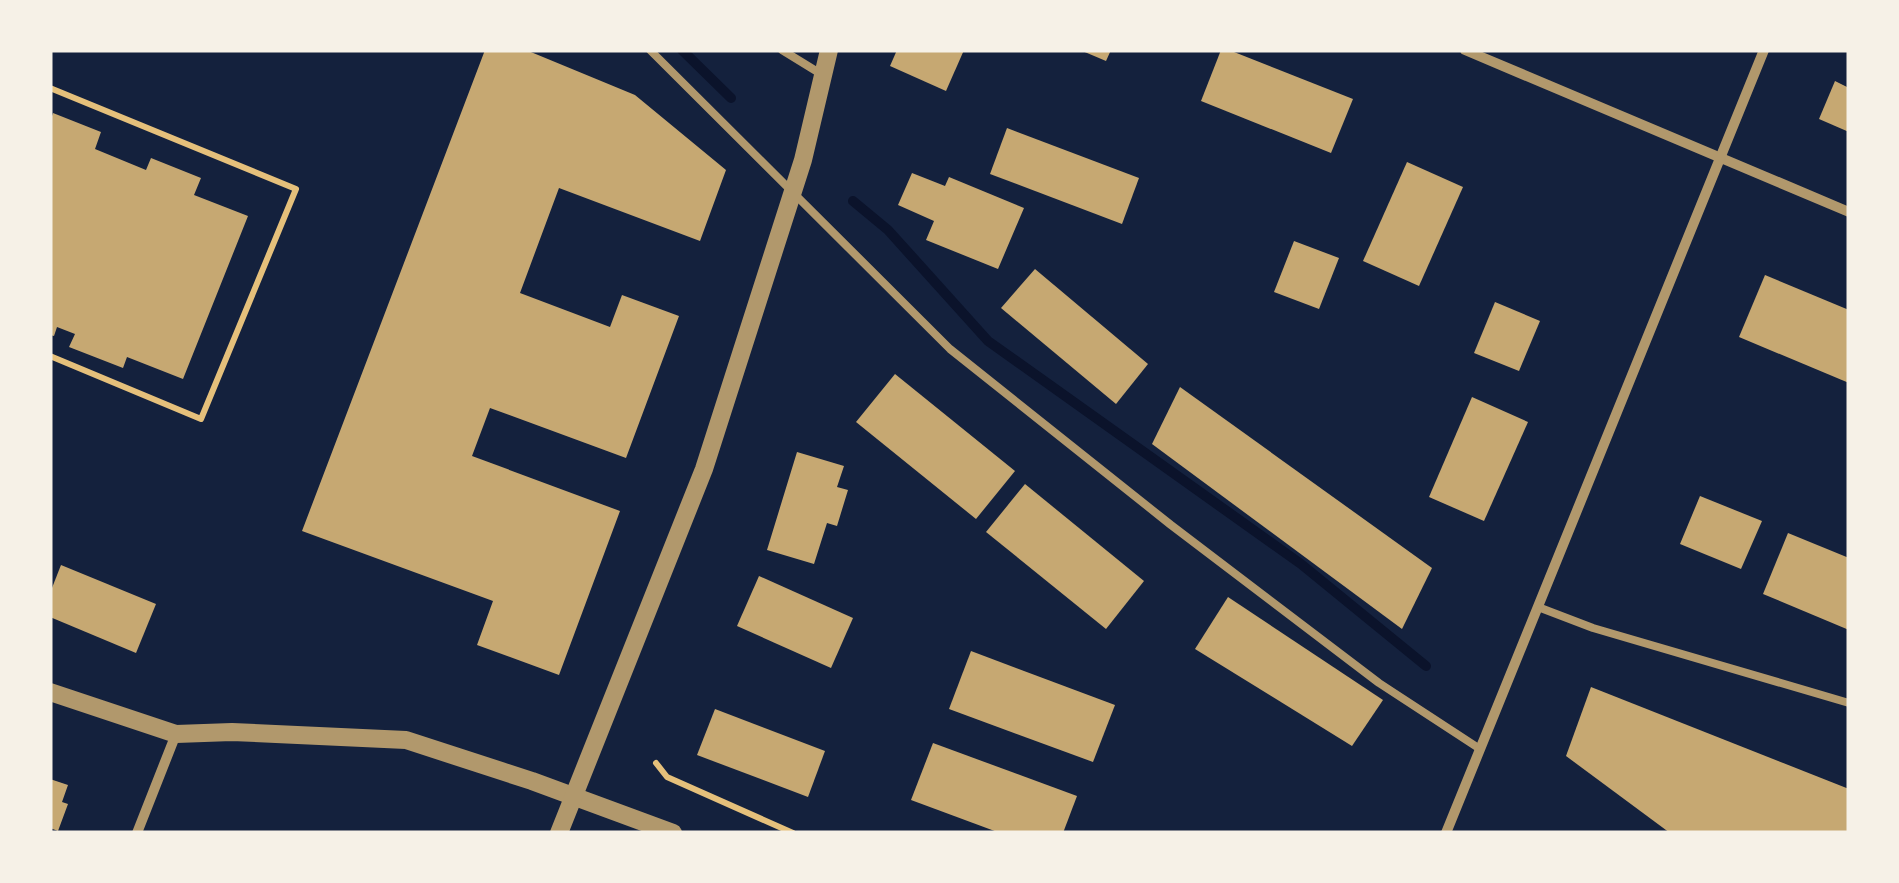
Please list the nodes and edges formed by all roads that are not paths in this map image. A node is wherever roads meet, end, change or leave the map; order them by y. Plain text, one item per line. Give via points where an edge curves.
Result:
1 (650, 50) edge
2 (782, 50) edge
3 (830, 50) edge
4 (1465, 50) edge
5 (1764, 50) edge
6 (825, 76) junction
7 (1720, 158) junction
8 (793, 192) junction
9 (1849, 212) edge
10 (1538, 607) junction
11 (50, 692) edge
12 (1849, 702) edge
13 (176, 734) junction
14 (1480, 749) junction
15 (574, 795) junction
16 (137, 833) edge
17 (559, 833) edge
18 (672, 833) edge
19 (1446, 833) edge

1 - 8 lane
2 - 6 lane
3 - 6 street
4 - 7 street
5 - 7 street
6 - 8 street
7 - 9 street
7 - 10 street
8 - 14 lane via 950,349 1379,682
8 - 15 street via 704,470
10 - 12 lane
10 - 14 street
11 - 13 street
13 - 15 street via 406,740
13 - 16 street
14 - 19 street
15 - 17 street
15 - 18 street

